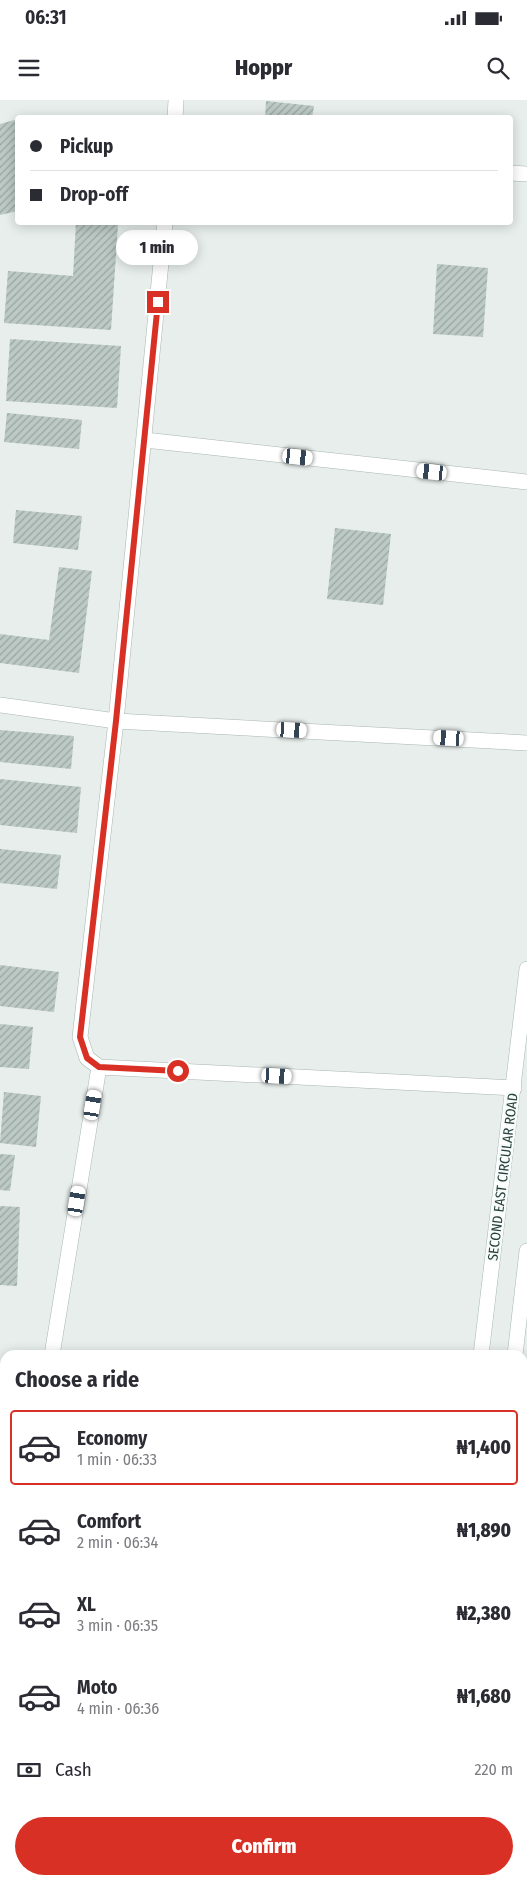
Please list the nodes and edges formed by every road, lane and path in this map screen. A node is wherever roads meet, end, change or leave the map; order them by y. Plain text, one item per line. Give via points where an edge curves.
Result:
1 (176, 100) edge
2 (175, 115) edge
3 (513, 173) edge
4 (527, 174) edge
5 (165, 225) edge
6 (145, 440) junction
7 (527, 482) edge
8 (0, 705) edge
9 (116, 721) junction
10 (527, 743) edge
11 (527, 968) edge
12 (99, 1067) junction
13 (514, 1088) junction
14 (527, 1251) edge
15 (53, 1350) edge
16 (482, 1350) edge
17 (516, 1350) edge

1 - 2 street
3 - 4 street
5 - 6 street
6 - 7 street
6 - 9 street
8 - 9 street
9 - 10 street
9 - 12 street via 80,1037 87,1058
11 - 13 street, SECOND EAST CIRCULAR ROAD
12 - 13 street
12 - 15 street
13 - 16 street, SECOND EAST CIRCULAR ROAD
14 - 17 street

